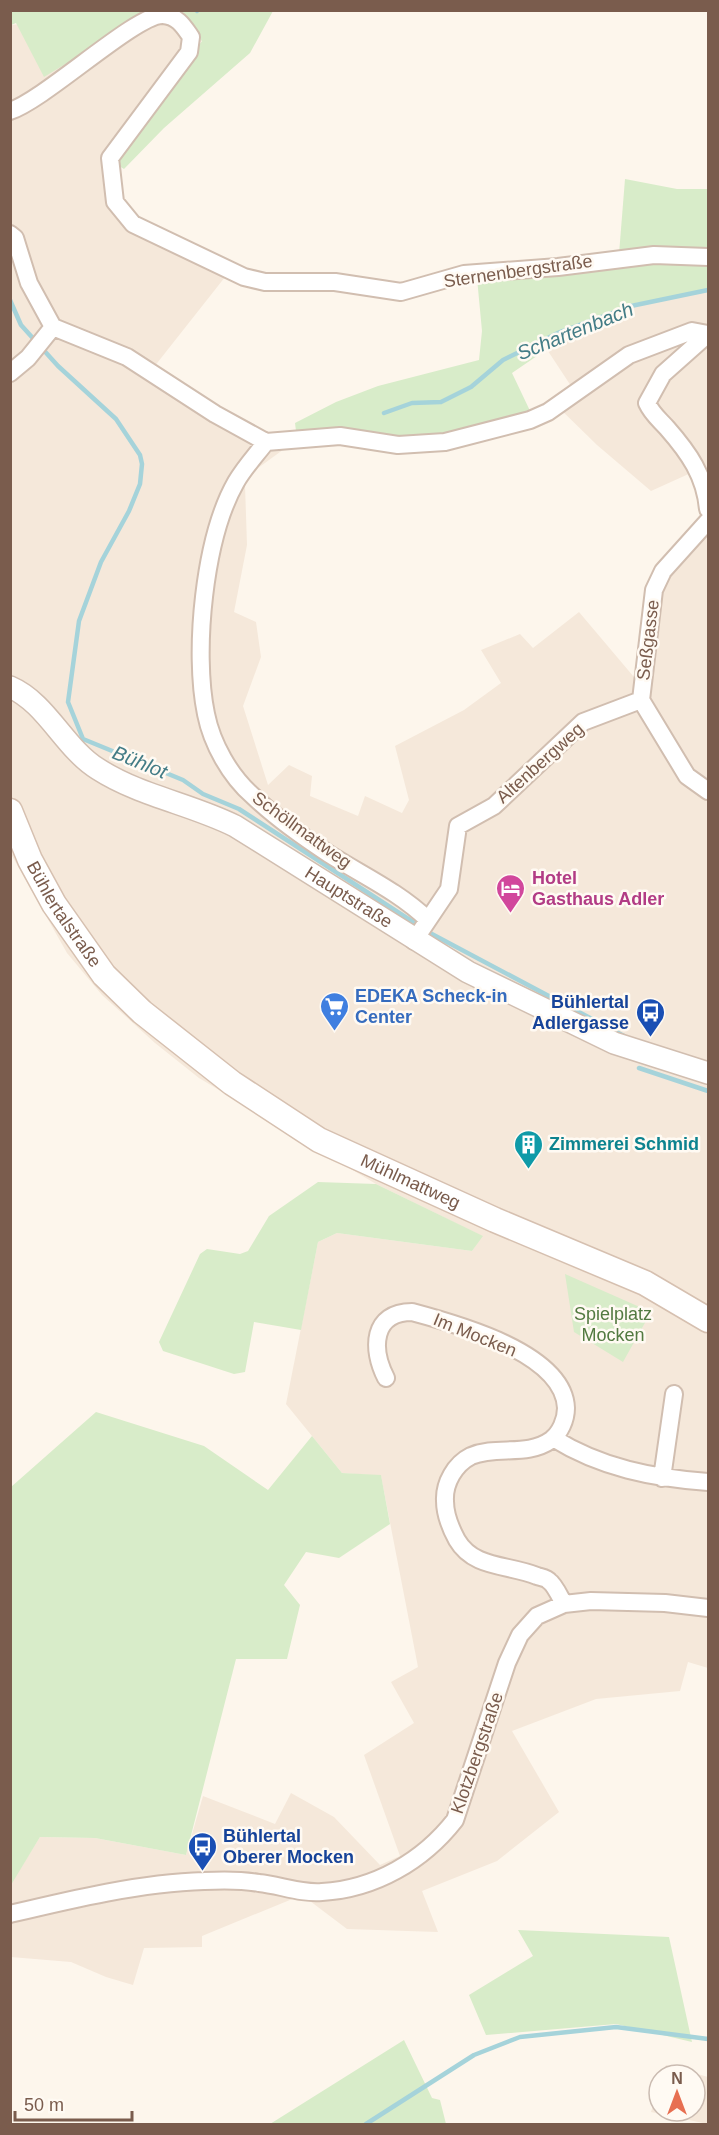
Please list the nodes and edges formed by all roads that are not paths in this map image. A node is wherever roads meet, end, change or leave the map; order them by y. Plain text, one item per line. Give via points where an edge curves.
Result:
1 (10, 111) edge
2 (10, 234) edge
3 (708, 257) edge
4 (49, 332) junction
5 (708, 334) edge
6 (10, 373) edge
7 (266, 442) junction
8 (708, 509) edge
9 (708, 521) edge
10 (10, 687) edge
11 (641, 700) junction
12 (708, 791) edge
13 (10, 811) edge
14 (420, 931) junction
15 (135, 1005) joint
16 (708, 1073) edge
17 (708, 1320) edge
18 (386, 1378) dead end
19 (674, 1394) dead end
20 (553, 1438) junction
21 (662, 1478) junction
22 (708, 1482) edge
23 (564, 1604) junction
24 (708, 1608) edge
25 (10, 1914) edge

1 - 3 street, Sternenbergstraße via 119,37 160,15 172,16 191,37 189,52 110,158 115,202 133,224 244,277 265,282 335,282 401,292 464,274 654,255
2 - 4 street via 15,238
4 - 6 street
4 - 7 street via 127,357 206,409
5 - 7 street via 692,331 629,355 548,412 490,432 445,442 398,446 340,436
5 - 8 street via 663,374 647,403 651,414 700,471
7 - 14 street, Schöllmattweg via 236,482 210,559 202,607 203,677 211,732 229,770 252,796 327,852 412,905
9 - 11 street, Seßgasse via 663,571 654,590
10 - 14 street, Hauptstraße via 32,702 79,755 97,769 235,826
11 - 12 street, Seßgasse via 687,776
11 - 14 street, Altenbergweg via 583,722 494,806 458,826 449,889
13 - 15 main road, Bühlertalstraße via 54,904 104,975
14 - 16 street, Hauptstraße via 468,972 614,1043
15 - 17 main road, Mühlmattweg via 232,1083 319,1140 495,1220 645,1282
18 - 20 street, Im Mocken via 377,1348 379,1328 388,1317 412,1312 437,1318 507,1345 557,1380 566,1414
19 - 21 street
20 - 21 street via 576,1452 622,1469
20 - 23 street via 528,1450 472,1456 456,1468 445,1501 451,1530 463,1551 476,1561 549,1581
21 - 22 street
23 - 24 street, Klotzbergstraße via 665,1603
23 - 25 street, Klotzbergstraße via 537,1616 520,1635 455,1820 441,1838 414,1860 365,1885 321,1893 257,1882 204,1881 105,1894

